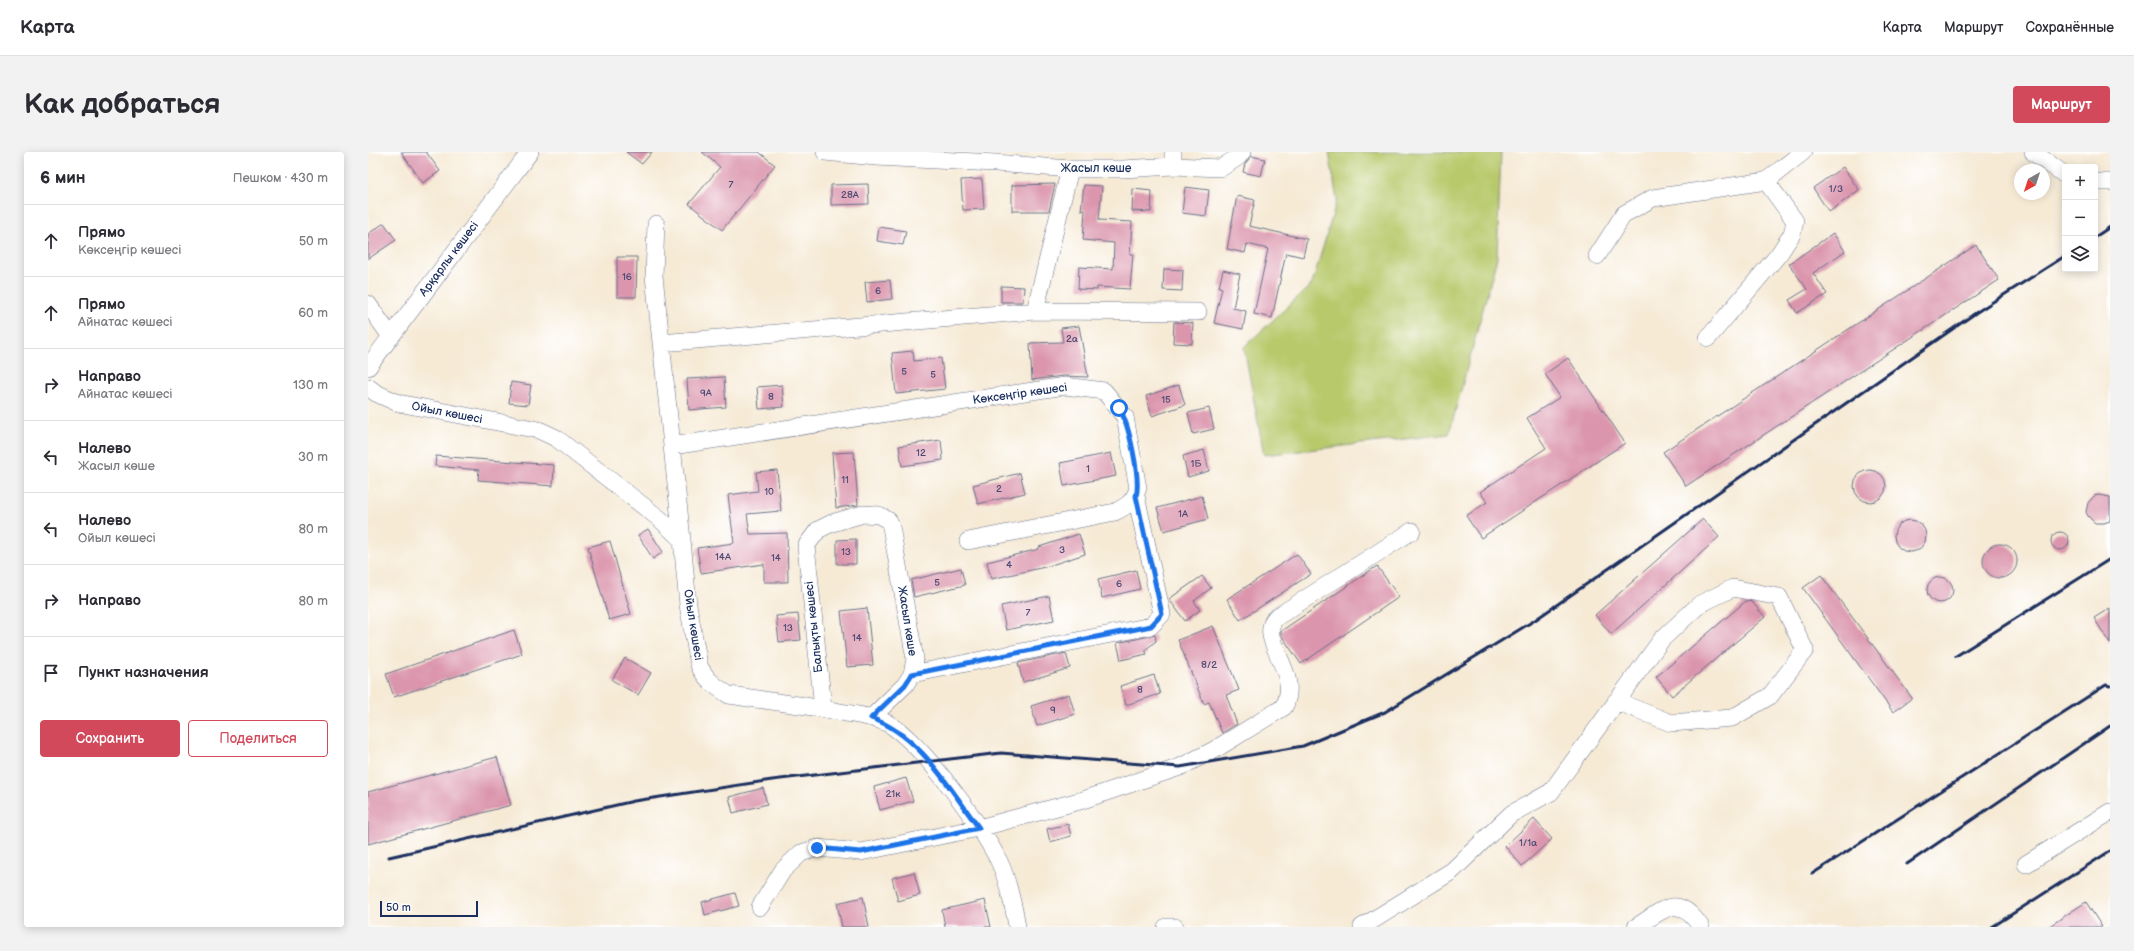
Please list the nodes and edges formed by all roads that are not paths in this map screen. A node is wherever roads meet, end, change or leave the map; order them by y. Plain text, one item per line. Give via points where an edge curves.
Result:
1 (530, 152) edge
2 (825, 152) edge
3 (1242, 152) edge
4 (1804, 152) edge
5 (2033, 152) edge
6 (1173, 159) edge
7 (1070, 169) junction
8 (2062, 173) edge
9 (1766, 181) junction
10 (2098, 182) edge
11 (2110, 182) edge
12 (656, 224) dead end
13 (1597, 256) dead end
14 (368, 304) edge
15 (1035, 311) junction
16 (1198, 312) dead end
17 (391, 337) junction
18 (1708, 338) dead end
19 (661, 343) junction
20 (368, 367) edge
21 (368, 387) edge
22 (672, 446) junction
23 (1136, 496) junction
24 (1412, 531) dead end
25 (682, 540) junction
26 (968, 541) dead end
27 (806, 546) joint
28 (912, 674) junction
29 (1616, 701) junction
30 (822, 708) junction
31 (871, 718) junction
32 (2110, 812) edge
33 (979, 828) junction
34 (2026, 864) dead end
35 (760, 907) dead end
36 (1017, 927) edge
37 (1166, 927) edge
38 (1175, 927) edge
39 (1362, 927) edge
40 (1636, 927) edge
41 (1701, 927) edge

1 - 17 street, Арқарлы көшесі
2 - 7 street, Жасыл көше
3 - 6 street, Жасыл көше via 1221,168
4 - 9 street
5 - 8 street
6 - 7 street, Жасыл көше
7 - 15 street
9 - 13 street via 1653,198 1624,214
9 - 18 street via 1795,221 1792,234 1779,254
10 - 11 street
12 - 19 street via 654,276
14 - 17 street
15 - 16 street
15 - 19 street
17 - 20 street, Арқарлы көшесі
19 - 22 street
21 - 25 street, Ойыл көшесі via 398,403 539,430 556,438 660,519
22 - 23 street, Көксеңгір көшесі via 1065,386 1104,391 1122,413 1137,478
22 - 25 street
23 - 26 street via 1129,505 1114,512
23 - 28 street, Көксеңгір көшесі via 1162,614 1151,626
24 - 33 street via 1275,618 1270,631 1290,689 1284,707 1214,750 1180,767 1083,800
25 - 30 street, Ойыл көшесі via 688,605 702,673 717,688 729,695
27 - 28 street, Жасыл көше via 818,530 832,523 863,514 879,515 890,521 914,659
27 - 30 street, Балықты көшесі
28 - 31 street, Жасыл көше via 905,685
29 - 29 street via 1662,639 1700,604 1733,588 1779,597 1805,650 1770,696 1732,718 1671,723
29 - 39 street via 1551,792 1511,814 1452,871
30 - 31 street, Ойыл көшесі
31 - 33 street, Ойыл көшесі via 887,723 910,740 930,762
32 - 34 street
33 - 35 street via 861,852 817,848 801,853 783,870
33 - 36 street, Ойыл көшесі via 1003,869
37 - 38 street
40 - 41 street via 1668,907 1675,906 1681,906 1692,914

